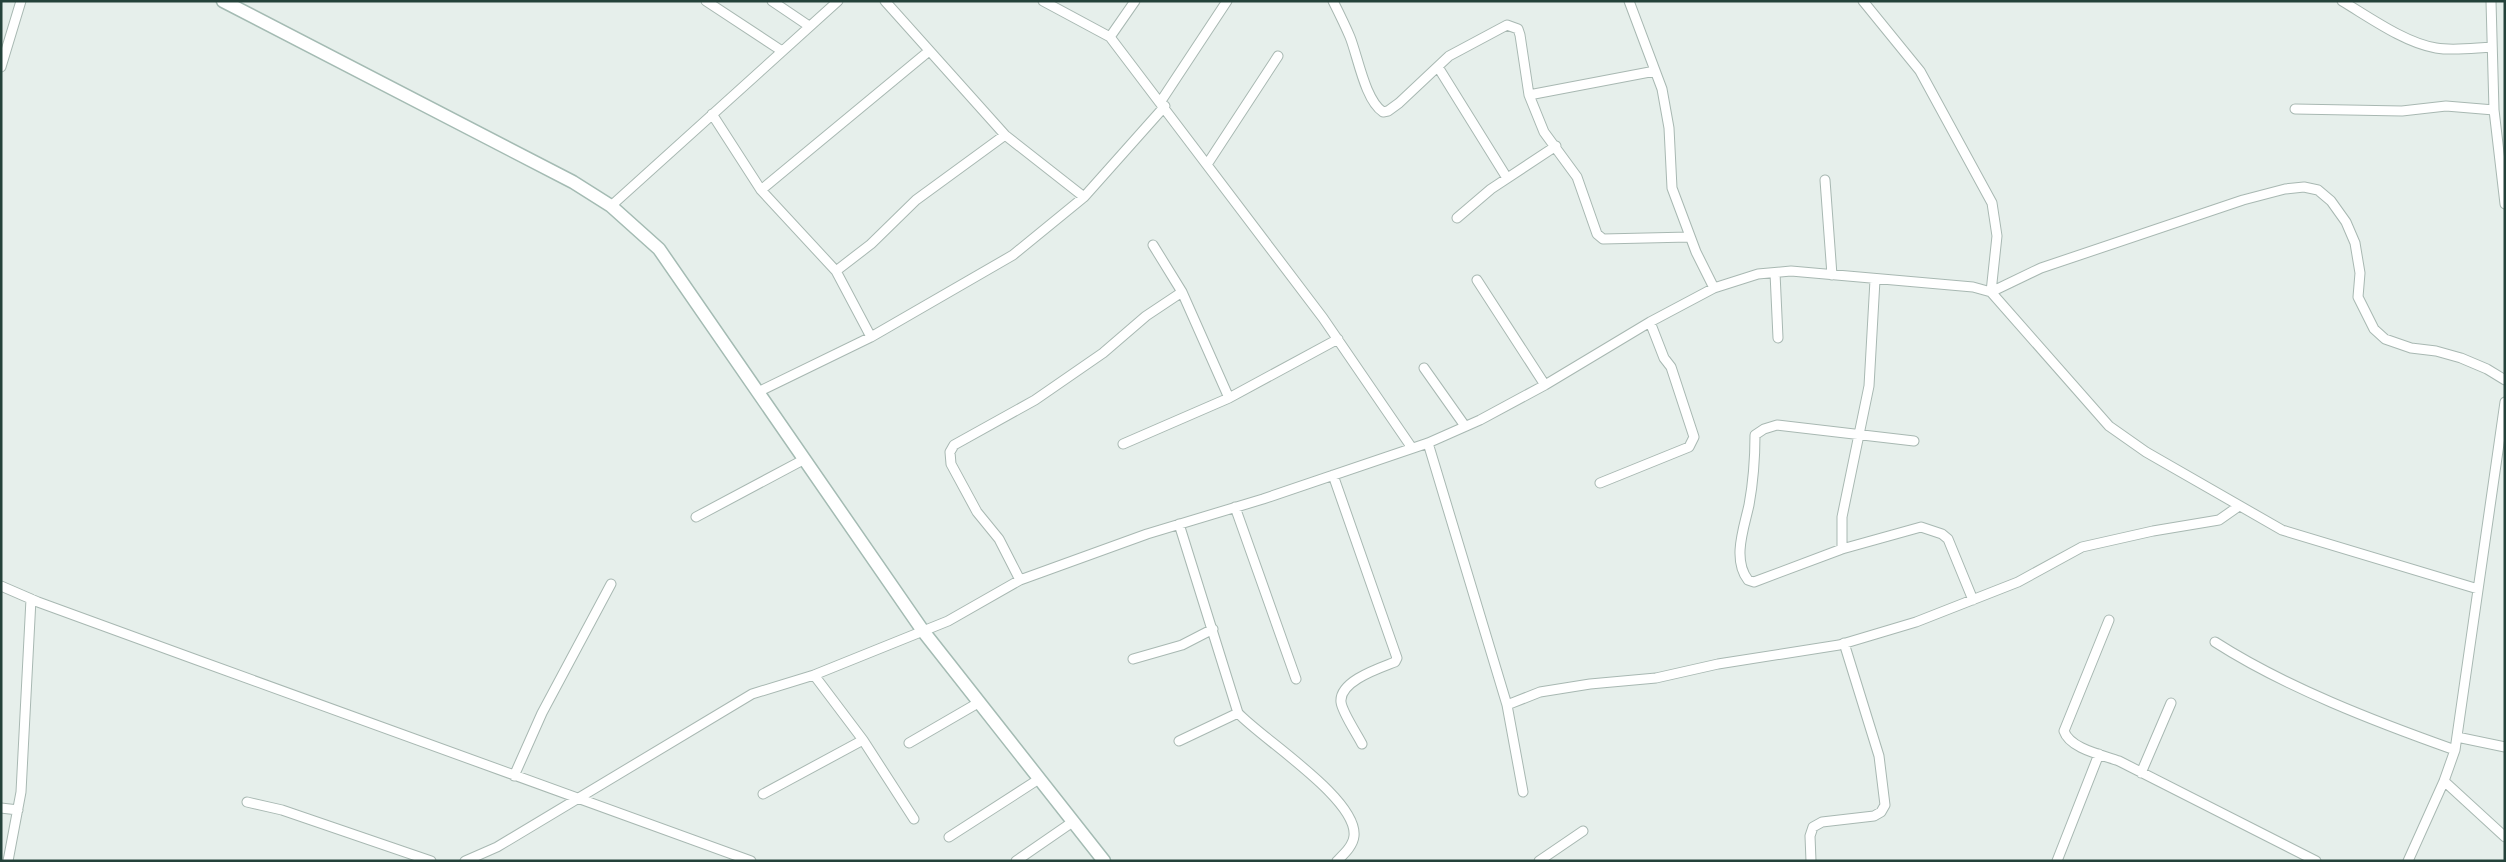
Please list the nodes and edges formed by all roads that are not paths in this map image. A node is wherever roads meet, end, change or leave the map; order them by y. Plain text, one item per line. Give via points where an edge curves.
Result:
1 (21, 1) edge
2 (222, 1) edge
3 (706, 1) edge
4 (772, 1) edge
5 (838, 1) edge
6 (885, 1) edge
7 (1043, 1) edge
8 (1135, 1) edge
9 (1227, 1) edge
10 (1333, 1) edge
11 (1630, 1) edge
12 (1863, 1) edge
13 (2342, 1) edge
14 (2491, 1) edge
15 (810, 26) junction
16 (1110, 37) junction
17 (2490, 47) junction
18 (782, 51) junction
19 (929, 51) junction
20 (1278, 56) dead end
21 (1438, 66) junction
22 (1, 67) edge
23 (1655, 71) junction
24 (1529, 95) junction
25 (1163, 104) junction
26 (2295, 110) dead end
27 (2494, 110) junction
28 (712, 114) junction
29 (1005, 135) junction
30 (1556, 146) junction
31 (1208, 163) junction
32 (1507, 178) junction
33 (1825, 180) dead end
34 (761, 190) junction
35 (1084, 196) junction
36 (2505, 204) edge
37 (611, 206) junction
38 (1456, 218) dead end
39 (1689, 236) junction
40 (1152, 245) dead end
41 (836, 271) junction
42 (1775, 273) junction
43 (1832, 275) junction
44 (1477, 280) dead end
45 (1875, 280) junction
46 (1714, 288) junction
47 (1182, 292) junction
48 (1991, 292) junction
49 (1650, 322) junction
50 (871, 337) junction
51 (1778, 338) dead end
52 (1338, 339) junction
53 (1424, 368) dead end
54 (2505, 380) edge
55 (1545, 385) junction
56 (758, 392) junction
57 (1229, 398) junction
58 (2505, 402) edge
59 (1465, 426) junction
60 (1860, 435) junction
61 (1914, 442) dead end
62 (1428, 443) junction
63 (1123, 444) dead end
64 (1412, 448) junction
65 (803, 460) junction
66 (1333, 475) junction
67 (1600, 483) dead end
68 (2239, 506) junction
69 (1235, 507) junction
70 (696, 517) dead end
71 (1179, 524) junction
72 (1842, 549) junction
73 (1020, 580) junction
74 (612, 584) dead end
75 (1, 586) edge
76 (2478, 589) junction
77 (31, 599) junction
78 (1973, 600) junction
79 (2109, 620) dead end
80 (1213, 629) junction
81 (923, 631) junction
82 (2215, 642) dead end
83 (1844, 643) junction
84 (1133, 658) dead end
85 (814, 675) junction
86 (1296, 679) dead end
87 (2171, 703) dead end
88 (978, 704) junction
89 (1507, 705) junction
90 (1238, 713) junction
91 (2457, 737) junction
92 (863, 740) junction
93 (1178, 741) dead end
94 (909, 743) dead end
95 (1362, 744) dead end
96 (2505, 747) edge
97 (2455, 750) junction
98 (2099, 754) junction
99 (2140, 773) junction
100 (514, 776) junction
101 (1039, 779) junction
102 (2444, 780) junction
103 (1523, 792) dead end
104 (763, 794) dead end
105 (576, 799) junction
106 (247, 802) dead end
107 (1, 808) edge
108 (18, 810) junction
109 (914, 820) dead end
110 (1074, 820) junction
111 (1583, 831) dead end
112 (949, 837) dead end
113 (2505, 837) edge
114 (749, 860) edge
115 (8, 861) edge
116 (431, 861) edge
117 (466, 861) edge
118 (1016, 861) edge
119 (1104, 861) edge
120 (1337, 861) edge
121 (1539, 861) edge
122 (1811, 861) edge
123 (2057, 861) edge
124 (2316, 861) edge
125 (2408, 861) edge

1 - 22 street
2 - 37 street via 573,182
3 - 18 street
4 - 15 street
5 - 15 street
6 - 19 street
7 - 16 street
8 - 16 street
9 - 25 street
10 - 21 street via 1350,36 1376,108 1388,111
11 - 23 street
12 - 48 street via 1920,71 1992,203 1997,236
13 - 17 street via 2426,46
14 - 17 street
15 - 18 street
16 - 25 street
17 - 27 street
18 - 28 street
19 - 29 street
19 - 34 street
20 - 31 street
21 - 24 street via 1449,56 1512,26 1520,35
21 - 32 street
23 - 24 street
23 - 39 street via 1662,89 1669,128 1672,188
24 - 30 street via 1544,132
25 - 31 street
25 - 35 street
26 - 27 street via 2402,111 2446,106
27 - 36 street
28 - 34 street
28 - 37 street
29 - 35 street
29 - 41 street via 916,200 871,244
30 - 32 street
30 - 39 street via 1577,177 1597,234 1603,240
31 - 52 street
32 - 38 street
33 - 43 street
34 - 41 street
35 - 50 street via 1013,256
37 - 56 street via 659,249
39 - 46 street
40 - 47 street
41 - 50 street
42 - 43 street via 1791,271
42 - 46 street via 1758,274
42 - 51 street
43 - 45 street
44 - 55 street
45 - 48 street via 1973,287
45 - 60 street via 1869,386
46 - 49 street
47 - 57 street
47 - 73 street via 1035,400 954,445 950,452 951,464 977,512 999,539
48 - 54 street via 2041,268 2243,200 2304,187 2318,190 2331,201 2346,222 2355,243 2360,274 2358,297 2374,329 2385,338 2411,348 2461,358
48 - 68 street via 2109,426 2146,452
49 - 55 street
49 - 67 street via 1664,358 1671,367 1694,437 1689,447
50 - 56 street
52 - 57 street
52 - 64 street
53 - 59 street
55 - 59 street
56 - 65 street
57 - 63 street
58 - 76 street
59 - 62 street
60 - 61 street
60 - 72 street via 1842,517
60 - 72 street via 1777,425 1755,435 1749,504 1740,538 1743,574 1754,582
62 - 64 street
62 - 89 street
64 - 66 street
65 - 70 street
65 - 81 street
66 - 69 street
66 - 95 street via 1397,658 1395,662 1359,676 1342,693 1341,703
68 - 76 street via 2282,530
68 - 78 street via 2219,520 2153,530 2082,547 2018,582
69 - 71 street
69 - 86 street
71 - 73 street
71 - 80 street
72 - 78 street via 1921,526 1932,529 1948,539
73 - 81 street via 948,621
74 - 100 street via 542,713
75 - 77 street
76 - 91 street
77 - 100 street
77 - 108 street
78 - 83 street via 1916,622
79 - 98 street via 2064,732 2069,740
80 - 84 street via 1182,645
80 - 90 street
81 - 85 street
81 - 88 street
82 - 97 street via 2250,664 2397,730
83 - 89 street via 1656,678 1540,692
83 - 122 street via 1879,756 1885,805 1874,816 1822,822 1813,827
85 - 92 street
85 - 105 street via 752,694
87 - 99 street
88 - 94 street
88 - 101 street
89 - 103 street
90 - 93 street
90 - 120 street via 1250,726 1298,761 1351,818 1354,837
91 - 96 street
91 - 97 street
92 - 104 street
92 - 109 street
97 - 102 street
98 - 99 street
98 - 123 street
99 - 124 street
100 - 105 street
101 - 110 street
101 - 112 street
102 - 113 street
102 - 125 street
105 - 114 street
105 - 117 street via 498,847
106 - 116 street via 282,810
107 - 108 street
108 - 115 street
110 - 118 street
110 - 119 street
111 - 121 street

